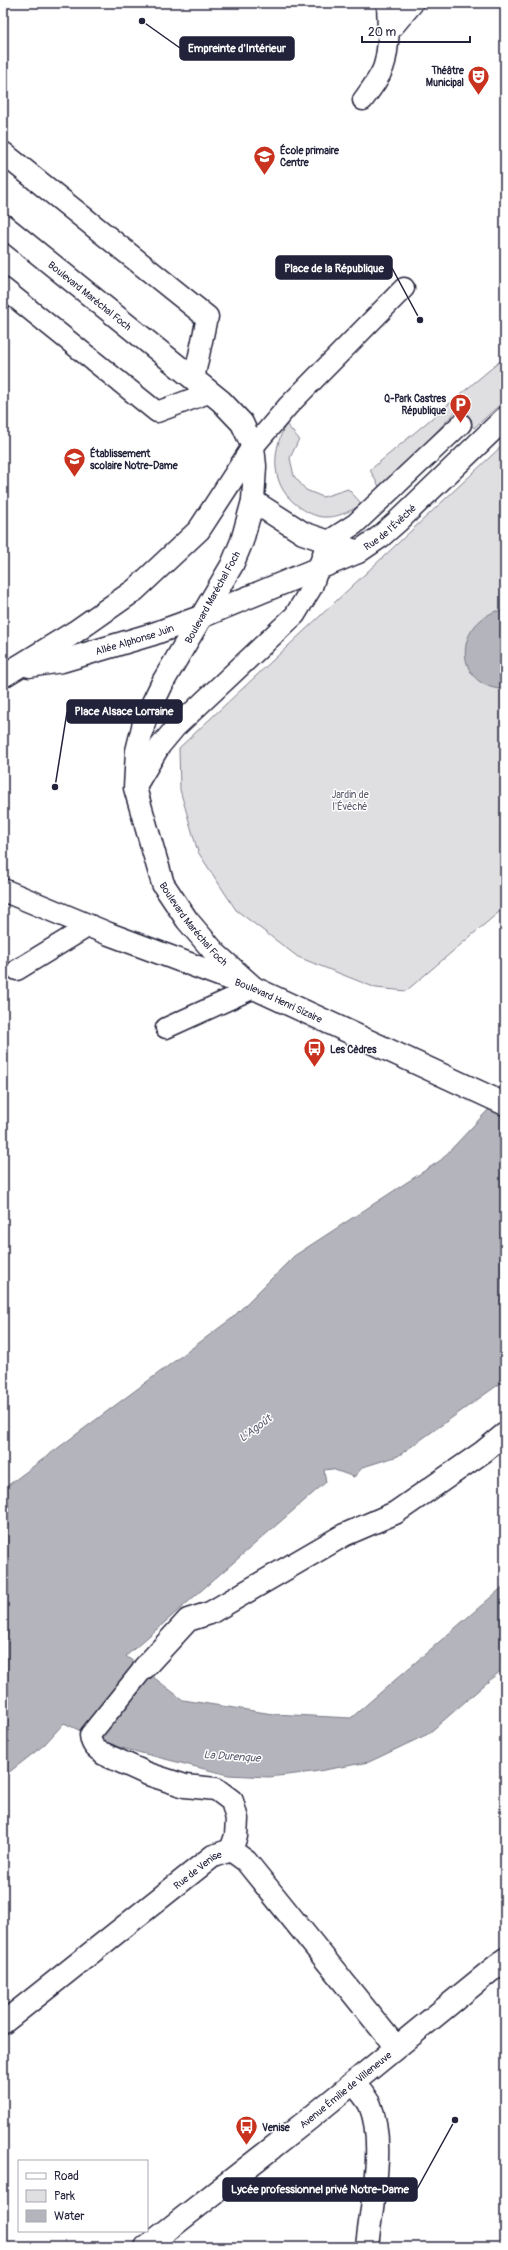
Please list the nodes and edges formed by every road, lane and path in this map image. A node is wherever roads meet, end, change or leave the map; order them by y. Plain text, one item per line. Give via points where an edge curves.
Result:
1 (388, 3) edge
2 (412, 3) edge
3 (389, 30) junction
4 (364, 100) dead end
5 (3, 153) edge
6 (3, 225) edge
7 (3, 288) edge
8 (404, 288) dead end
9 (207, 317) joint
10 (194, 379) junction
11 (211, 392) junction
12 (505, 418) edge
13 (461, 424) dead end
14 (253, 447) junction
15 (253, 501) junction
16 (327, 542) junction
17 (358, 552) junction
18 (319, 568) junction
19 (203, 616) junction
20 (11, 672) edge
21 (135, 788) junction
22 (3, 890) edge
23 (89, 926) junction
24 (17, 970) dead end
25 (254, 988) junction
26 (166, 1028) dead end
27 (505, 1104) edge
28 (505, 1434) edge
29 (144, 1668) joint
30 (104, 1754) joint
31 (231, 1850) junction
32 (505, 1959) edge
33 (3, 2023) edge
34 (396, 2048) junction
35 (354, 2083) junction
36 (146, 2247) edge
37 (367, 2247) edge

1 - 3 main road
2 - 3 main road
3 - 4 lane via 387,63
5 - 9 main road
6 - 10 main road, Boulevard Maréchal Foch
7 - 11 lane via 158,412
8 - 14 lane via 283,411
9 - 10 lane
10 - 11 main road, Boulevard Maréchal Foch
11 - 14 main road, Boulevard Maréchal Foch via 242,423
12 - 17 main road, Rue de l'Évêché via 397,522
13 - 16 lane via 355,524
14 - 15 main road, Boulevard Maréchal Foch
14 - 20 main road, Allée Alphonse Juin via 198,530 135,590
15 - 16 main road, Rue de l'Évêché via 287,524
15 - 19 main road, Boulevard Maréchal Foch via 242,541 232,565
16 - 17 main road, Rue de l'Évêché
16 - 18 lane
17 - 18 main road, Allée Alphonse Juin
18 - 19 main road, Allée Alphonse Juin
18 - 21 lane via 304,602 295,615 175,728 160,746
19 - 20 main road, Allée Alphonse Juin via 62,661
19 - 21 main road, Boulevard Maréchal Foch via 164,680 145,719 137,751
21 - 25 main road, Boulevard Maréchal Foch via 163,884 187,920 216,954
22 - 23 main road, Boulevard Henri Sizaire
23 - 24 lane
23 - 25 main road, Boulevard Henri Sizaire
25 - 26 lane
25 - 27 main road, Boulevard Henri Sizaire
28 - 29 main road via 395,1513 344,1535 210,1613 188,1620
29 - 30 lane via 90,1735 93,1746
30 - 31 main road via 148,1774 185,1786 216,1789 232,1801 237,1820 236,1836
31 - 33 main road, Rue de Venise via 213,1856
31 - 34 main road, Rue de Venise via 246,1861
32 - 34 main road, Avenue Émilie de Villeneuve
34 - 35 main road, Avenue Émilie de Villeneuve
35 - 36 main road, Avenue Émilie de Villeneuve
35 - 37 main road via 369,2104 376,2125 378,2146

